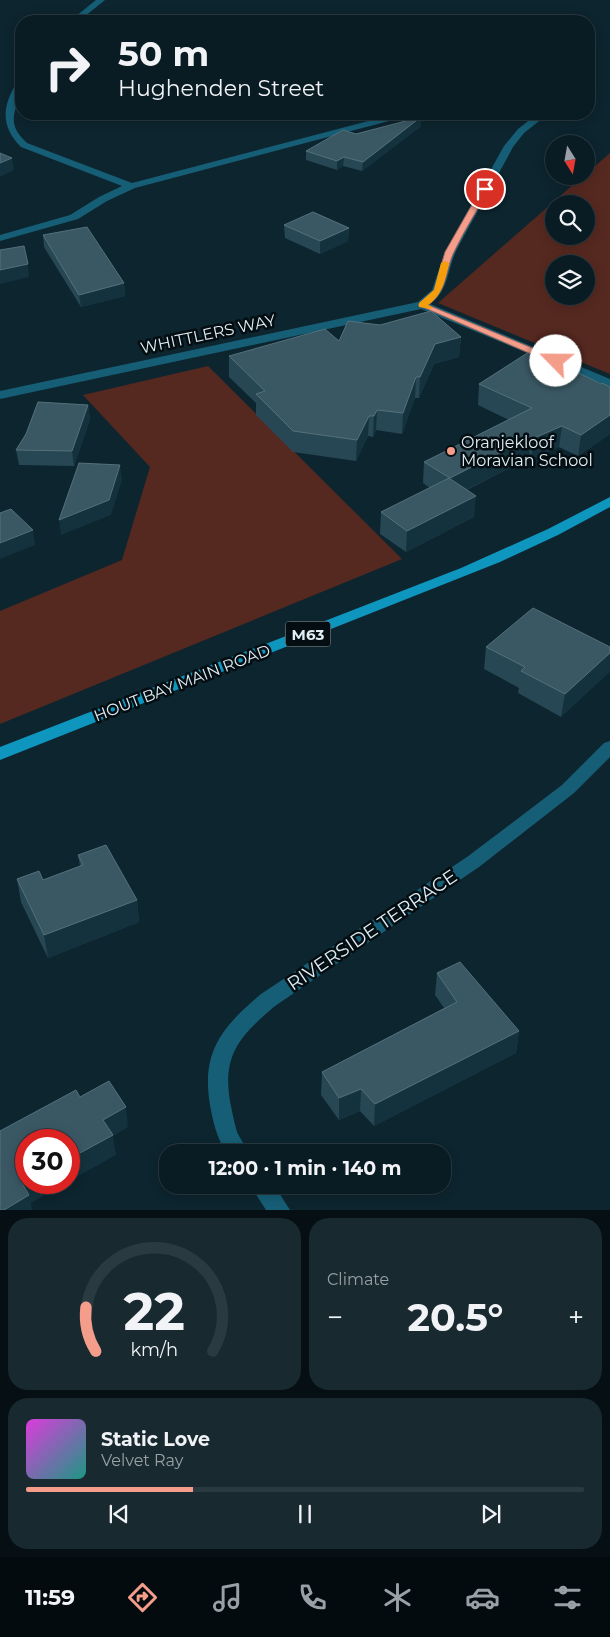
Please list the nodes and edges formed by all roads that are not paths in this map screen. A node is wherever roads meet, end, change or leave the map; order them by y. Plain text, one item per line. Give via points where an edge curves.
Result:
1 (101, 0) edge
2 (82, 15) edge
3 (15, 92) edge
4 (382, 120) edge
5 (535, 120) edge
6 (131, 186) junction
7 (0, 238) edge
8 (422, 305) junction
9 (610, 383) edge
10 (0, 395) edge
11 (610, 501) edge
12 (610, 747) edge
13 (0, 754) edge
14 (231, 1144) edge
15 (268, 1194) edge
16 (279, 1210) edge

1 - 2 street
3 - 6 street via 7,119 13,136 24,145
4 - 6 street
5 - 8 street via 520,131 509,146 450,252 438,290
6 - 7 street via 74,217
8 - 9 street
8 - 10 street, WHITTLERS WAY
11 - 13 main road, HOUT BAY MAIN ROAD / M63 via 540,540 277,647
12 - 14 street, RIVERSIDE TERRACE via 568,789 473,862 268,1000 244,1020 224,1046 218,1065 217,1080 224,1124
15 - 16 street

